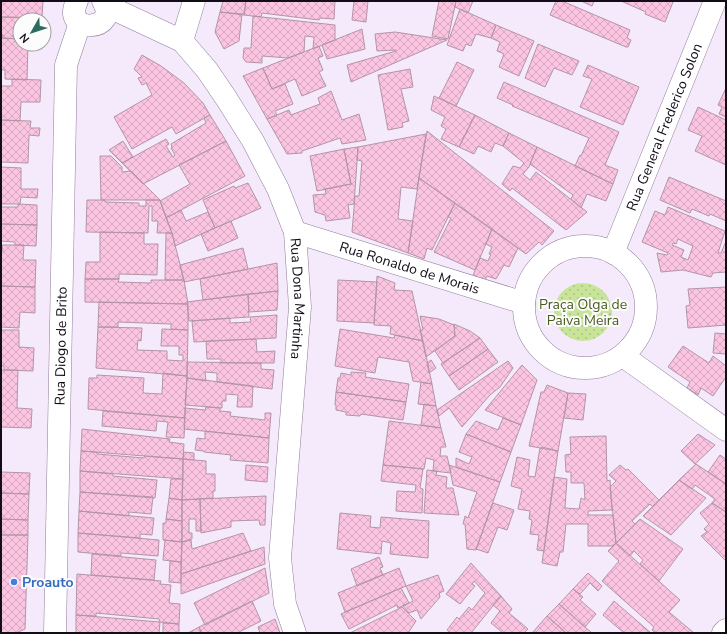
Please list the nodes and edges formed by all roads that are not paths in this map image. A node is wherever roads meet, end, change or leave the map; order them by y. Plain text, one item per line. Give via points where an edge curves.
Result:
1 (77, 1) edge
2 (194, 1) edge
3 (715, 1) edge
4 (97, 15) edge
5 (182, 41) junction
6 (295, 232) junction
7 (613, 253) junction
8 (524, 303) junction
9 (623, 356) junction
10 (726, 430) edge
11 (726, 630) edge
12 (54, 631) edge
13 (295, 633) edge
14 (723, 633) edge

1 - 4 street via 74,7 75,16
2 - 5 street
3 - 7 street, Rua General Frederico Solon
4 - 5 street
4 - 12 street, Rua Diogo de Brito via 66,64
5 - 6 street, Rua Dona Martinha via 207,70 253,141 278,189
6 - 8 street, Rua Ronaldo de Morais
6 - 13 street, Rua Dona Martinha via 300,307 280,558 285,604
7 - 8 street via 597,246 576,246 556,253 540,265 529,283
7 - 9 street via 634,270 645,292 646,315 639,338
8 - 9 street via 527,326 539,346 557,361 579,368 602,366
9 - 10 street
11 - 14 street

